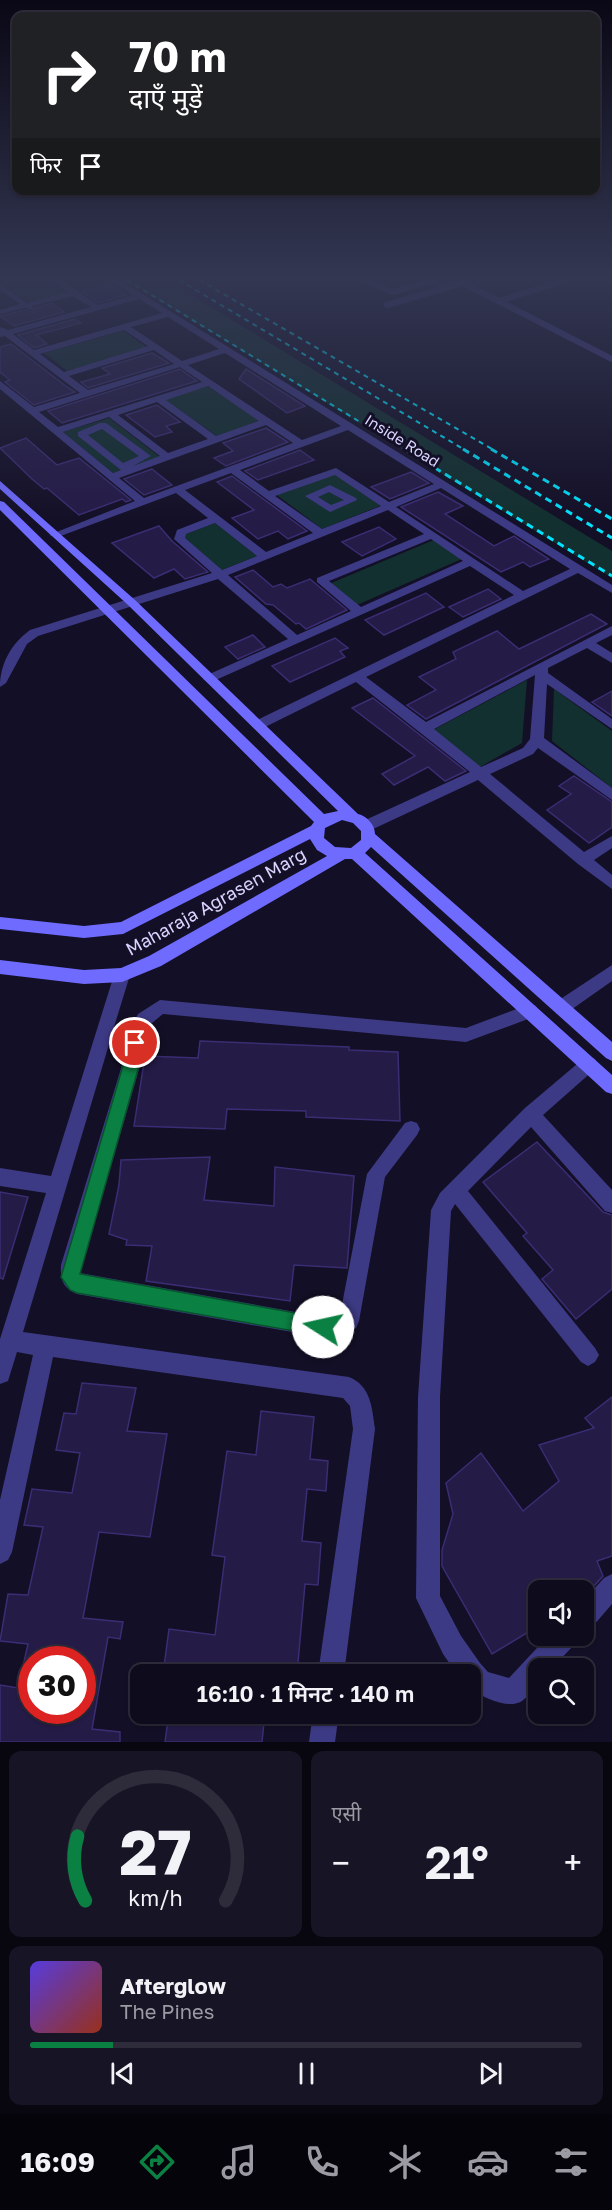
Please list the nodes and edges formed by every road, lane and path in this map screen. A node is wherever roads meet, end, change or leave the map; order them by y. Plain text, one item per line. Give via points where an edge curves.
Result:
1 (45, 361) edge
2 (108, 361) edge
3 (177, 361) edge
4 (190, 361) edge
5 (244, 361) edge
6 (181, 364) junction
7 (63, 375) junction
8 (209, 383) junction
9 (0, 384) edge
10 (87, 394) junction
11 (159, 399) junction
12 (32, 411) junction
13 (111, 414) junction
14 (267, 421) junction
15 (349, 426) junction
16 (56, 431) junction
17 (215, 440) junction
18 (301, 444) junction
19 (146, 456) joint
20 (167, 457) junction
21 (232, 469) junction
22 (111, 477) junction
23 (0, 484) edge
24 (443, 484) junction
25 (177, 489) junction
26 (268, 495) junction
27 (142, 502) junction
28 (0, 504) edge
29 (389, 506) junction
30 (216, 519) junction
31 (321, 534) junction
32 (54, 535) junction
33 (432, 536) junction
34 (70, 550) junction
35 (54, 556) junction
36 (266, 557) junction
37 (471, 561) junction
38 (578, 569) junction
39 (219, 575) junction
40 (612, 590) edge
41 (523, 596) junction
42 (131, 602) junction
43 (109, 610) junction
44 (359, 612) junction
45 (612, 630) edge
46 (296, 640) junction
47 (588, 643) junction
48 (612, 659) edge
49 (542, 670) junction
50 (357, 676) junction
51 (209, 679) junction
52 (0, 683) edge
53 (258, 725) junction
54 (612, 725) edge
55 (425, 728) junction
56 (537, 740) junction
57 (481, 774) junction
58 (612, 795) edge
59 (352, 816) junction
60 (319, 826) junction
61 (368, 831) junction
62 (612, 841) edge
63 (348, 853) junction
64 (583, 860) junction
65 (612, 883) edge
66 (0, 923) edge
67 (0, 967) edge
68 (612, 972) edge
69 (122, 975) junction
70 (562, 1007) junction
71 (530, 1011) junction
72 (105, 1032) junction
73 (132, 1040) junction
74 (612, 1053) edge
75 (589, 1064) junction
76 (612, 1086) edge
77 (531, 1114) junction
78 (411, 1129) dead end
79 (0, 1177) edge
80 (57, 1186) junction
81 (456, 1190) junction
82 (612, 1204) edge
83 (10, 1341) junction
84 (45, 1346) junction
85 (588, 1355) dead end
86 (0, 1373) edge
87 (0, 1552) edge
88 (612, 1586) edge
89 (594, 1606) edge
90 (556, 1646) edge
91 (333, 1664) edge
92 (324, 1724) edge
93 (322, 1742) edge

1 - 7 street
2 - 7 street
3 - 6 street
4 - 6 street
5 - 15 street, Inside Road
6 - 8 street
6 - 10 street
7 - 10 street
8 - 11 street
8 - 14 street
9 - 12 street
10 - 12 street
11 - 13 street
11 - 17 street
12 - 16 street
13 - 16 street
13 - 20 street
14 - 17 street
14 - 18 street
15 - 18 street
15 - 24 street, Inside Road
16 - 22 street
17 - 20 street
18 - 21 street
19 - 19 street via 122,467 81,434 103,425
20 - 22 street
21 - 25 street
21 - 26 street
22 - 27 street
23 - 32 street
24 - 29 street
24 - 38 street, Inside Road
25 - 27 street
25 - 30 street
26 - 29 street via 336,471
26 - 31 street
27 - 32 street
28 - 35 street
29 - 31 street
29 - 33 street
30 - 36 street
30 - 39 street via 178,535
31 - 36 street
32 - 34 street
33 - 37 street
33 - 44 street via 321,580
34 - 35 street
34 - 42 street
35 - 43 street
36 - 39 street
37 - 41 street
37 - 44 street
38 - 40 street, Inside Road
38 - 41 street
39 - 42 street
39 - 46 street
41 - 50 street
42 - 43 street
42 - 51 street
43 - 52 street via 27,637
43 - 60 street
44 - 46 street
45 - 47 street
46 - 51 street
47 - 48 street
47 - 49 street
49 - 54 street
49 - 55 street
49 - 56 street
50 - 53 street
50 - 55 street
51 - 53 street
53 - 59 street
55 - 57 street
56 - 57 street via 528,751
56 - 58 street
57 - 61 street
57 - 64 street
59 - 60 street via 333,816
59 - 61 street
60 - 63 street via 318,843 323,848
60 - 66 street, Maharaja Agrasen Marg via 123,928 84,932
61 - 63 street via 363,847
61 - 70 street
62 - 64 street
63 - 69 street, Maharaja Agrasen Marg via 155,961
63 - 71 street
64 - 65 street
67 - 69 street, Maharaja Agrasen Marg via 84,977
68 - 70 street
69 - 72 street
70 - 74 street
71 - 73 street via 466,1035 160,1007 144,1019
71 - 75 street
72 - 73 street
72 - 80 street
73 - 78 street via 135,1052 71,1265 70,1277 77,1284 337,1330 349,1321 376,1174
75 - 76 street
75 - 77 street
77 - 81 street
77 - 82 street
79 - 80 street
80 - 83 street
81 - 85 street
81 - 90 street via 441,1210 429,1397 428,1598 471,1672 479,1681 503,1691 513,1692
83 - 84 street
83 - 86 street
84 - 87 street
84 - 91 street via 350,1388 360,1401 364,1429
88 - 89 street
92 - 93 street

